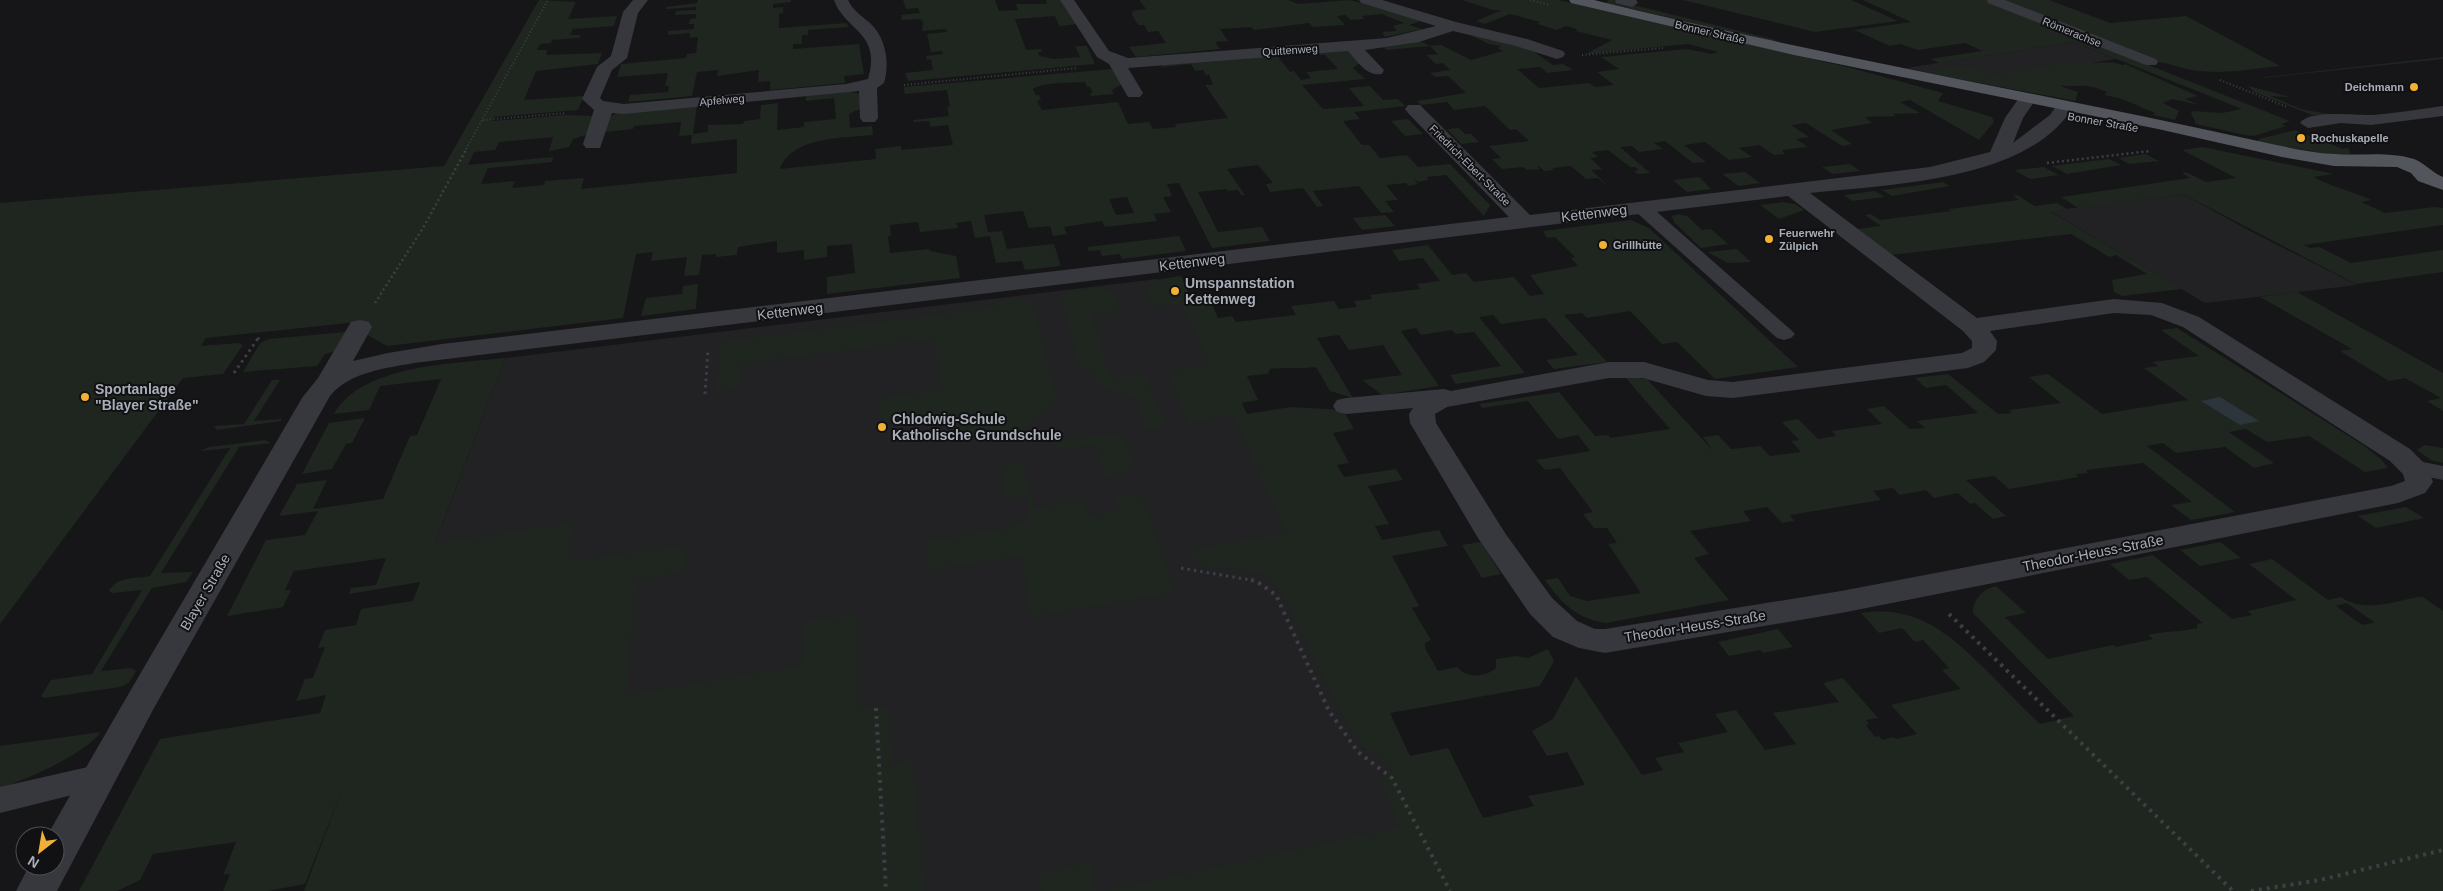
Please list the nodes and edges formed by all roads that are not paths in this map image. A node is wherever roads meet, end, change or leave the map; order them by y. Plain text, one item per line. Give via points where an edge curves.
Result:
1 (641, 0) edge
2 (841, 0) edge
3 (1067, 0) edge
4 (1366, 0) edge
5 (1993, 0) edge
6 (1585, 1) edge
7 (1452, 26) junction
8 (2100, 43) junction
9 (2082, 45) dead end
10 (1352, 46) junction
11 (1557, 54) road end
12 (2151, 62) dead end
13 (1117, 63) junction
14 (1376, 70) dead end
15 (871, 84) junction
16 (1134, 93) dead end
17 (2025, 103) junction
18 (604, 108) junction
19 (1414, 109) dead end
20 (2062, 110) junction
21 (2443, 111) edge
22 (869, 118) dead end
23 (2308, 123) dead end
24 (593, 144) dead end
25 (1999, 154) junction
26 (2362, 165) junction
27 (2434, 181) edge
28 (2405, 182) junction
29 (1794, 191) junction
30 (2443, 194) edge
31 (1642, 208) junction
32 (1526, 222) junction
33 (1972, 326) junction
34 (360, 327) dead end
35 (1784, 334) dead end
36 (384, 361) joint
37 (328, 382) junction
38 (1458, 396) junction
39 (1346, 406) dead end
40 (2413, 467) junction
41 (2443, 473) edge
42 (100, 776) junction
43 (0, 800) edge
44 (65, 840) edge
45 (44, 876) edge
46 (36, 891) edge

1 - 18 street via 631,12 619,58 604,67 591,98 594,104
2 - 15 street via 846,11 871,34 879,73
3 - 13 street via 1103,54
4 - 7 street
5 - 8 lane, Römerachse
6 - 17 main road, Bonner Straße via 1844,62 1923,86
7 - 10 street, Quittenweg via 1403,41
7 - 11 street
8 - 9 lane
8 - 12 lane, Römerachse
10 - 13 street, Quittenweg
10 - 14 street
13 - 16 street
15 - 18 street, Apfelweg via 624,109
15 - 22 street
17 - 20 main road, Bonner Straße
17 - 25 street via 2014,118
18 - 24 street
19 - 32 street, Friedrich-Ebert-Straße
20 - 25 street, Kettenweg via 2030,142
20 - 26 main road, Bonner Straße
21 - 23 lane via 2371,120 2341,118
25 - 29 street, Kettenweg via 1961,167
26 - 27 main road, Bonner Straße via 2372,158 2395,161
26 - 28 main road, Bonner Straße via 2382,177
27 - 28 main road, Bonner Straße
28 - 30 main road, Bonner Straße
29 - 31 street, Kettenweg
29 - 33 street, Theodor-Heuss-Straße
31 - 32 street, Kettenweg
31 - 35 lane
32 - 36 street, Kettenweg via 511,343
33 - 38 street, Theodor-Heuss-Straße via 1983,338 1985,346 1984,352 1968,360 1733,390 1706,388 1644,370 1609,370
33 - 40 street via 2114,306 2147,307 2174,314 2233,348 2400,455
34 - 37 street
36 - 37 street, Blayer Straße via 348,371
37 - 42 street, Blayer Straße via 315,398
38 - 39 street, Theodor-Heuss-Straße
38 - 40 street, Theodor-Heuss-Straße via 1428,406 1422,414 1422,423 1541,606 1564,629 1605,641 1841,602 2398,494 2419,482
40 - 41 lane
42 - 43 lane
42 - 44 street, Blayer Straße
45 - 46 street

